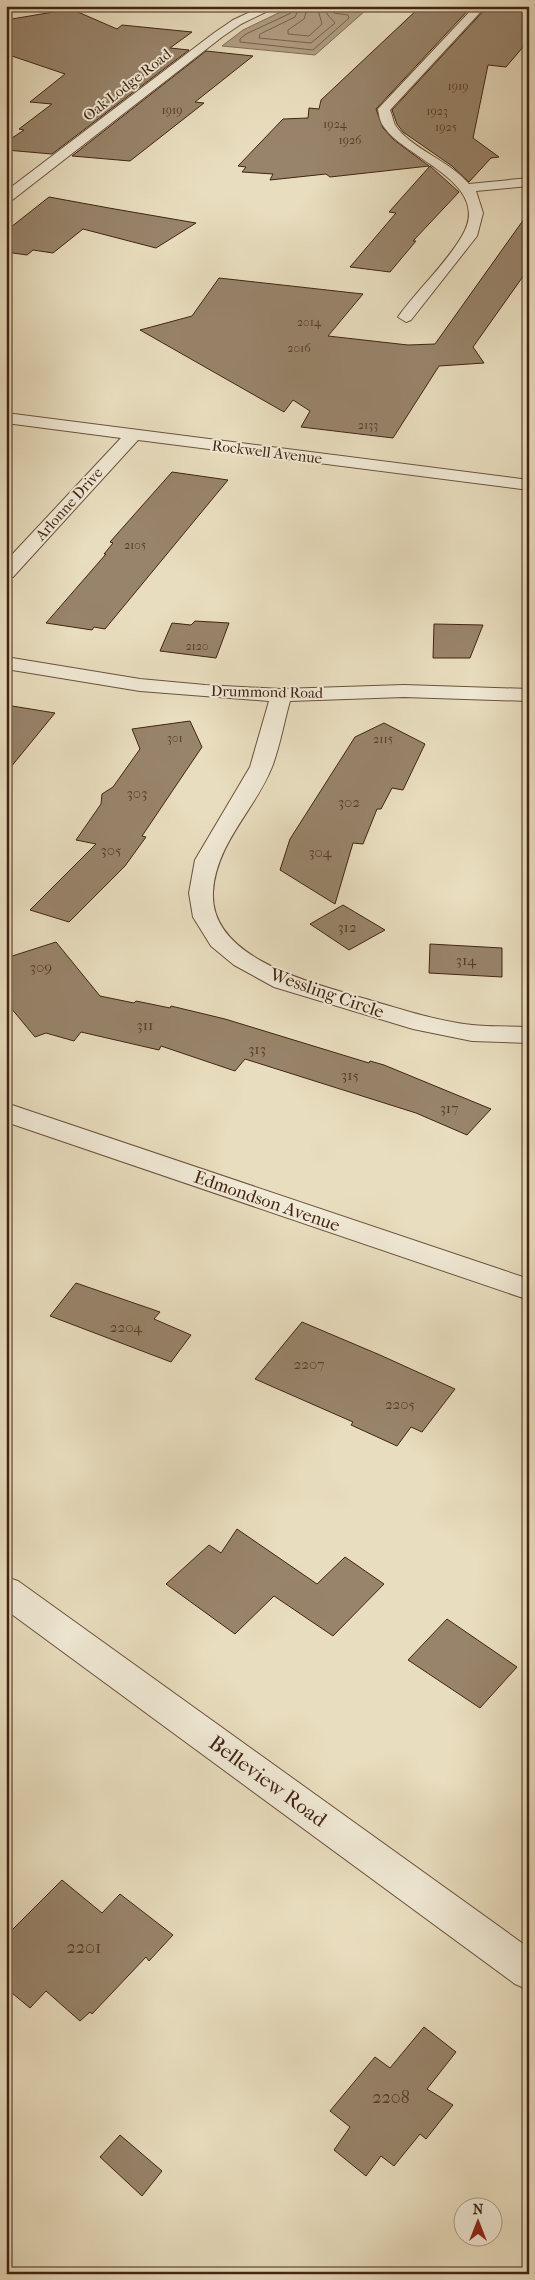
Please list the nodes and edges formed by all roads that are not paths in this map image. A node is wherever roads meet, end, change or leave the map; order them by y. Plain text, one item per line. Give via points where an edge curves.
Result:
1 (19, 6) edge
2 (273, 6) edge
3 (481, 6) edge
4 (6, 11) edge
5 (529, 182) edge
6 (467, 188) junction
7 (6, 198) edge
8 (406, 317) dead end
9 (6, 418) edge
10 (133, 435) junction
11 (529, 485) edge
12 (6, 573) edge
13 (6, 662) edge
14 (281, 695) junction
15 (529, 695) edge
16 (529, 1035) edge
17 (6, 1112) edge
18 (529, 1290) edge
19 (6, 1591) edge
20 (529, 1972) edge

1 - 4 street
2 - 7 street, Oak Lodge Road via 218,34
3 - 6 street via 384,109 384,116 395,132
5 - 6 street
6 - 8 street via 478,206 476,225
9 - 10 street, Rockwell Avenue
10 - 11 street, Rockwell Avenue
10 - 12 street, Arlonne Drive
13 - 14 street, Drummond Road via 140,684
14 - 15 street, Drummond Road via 404,691
14 - 16 street, Wessling Circle via 261,766 207,860 201,893 205,917 220,941 243,960 283,982 403,1018 472,1034
17 - 18 street, Edmondson Avenue
19 - 20 street, Belleview Road

